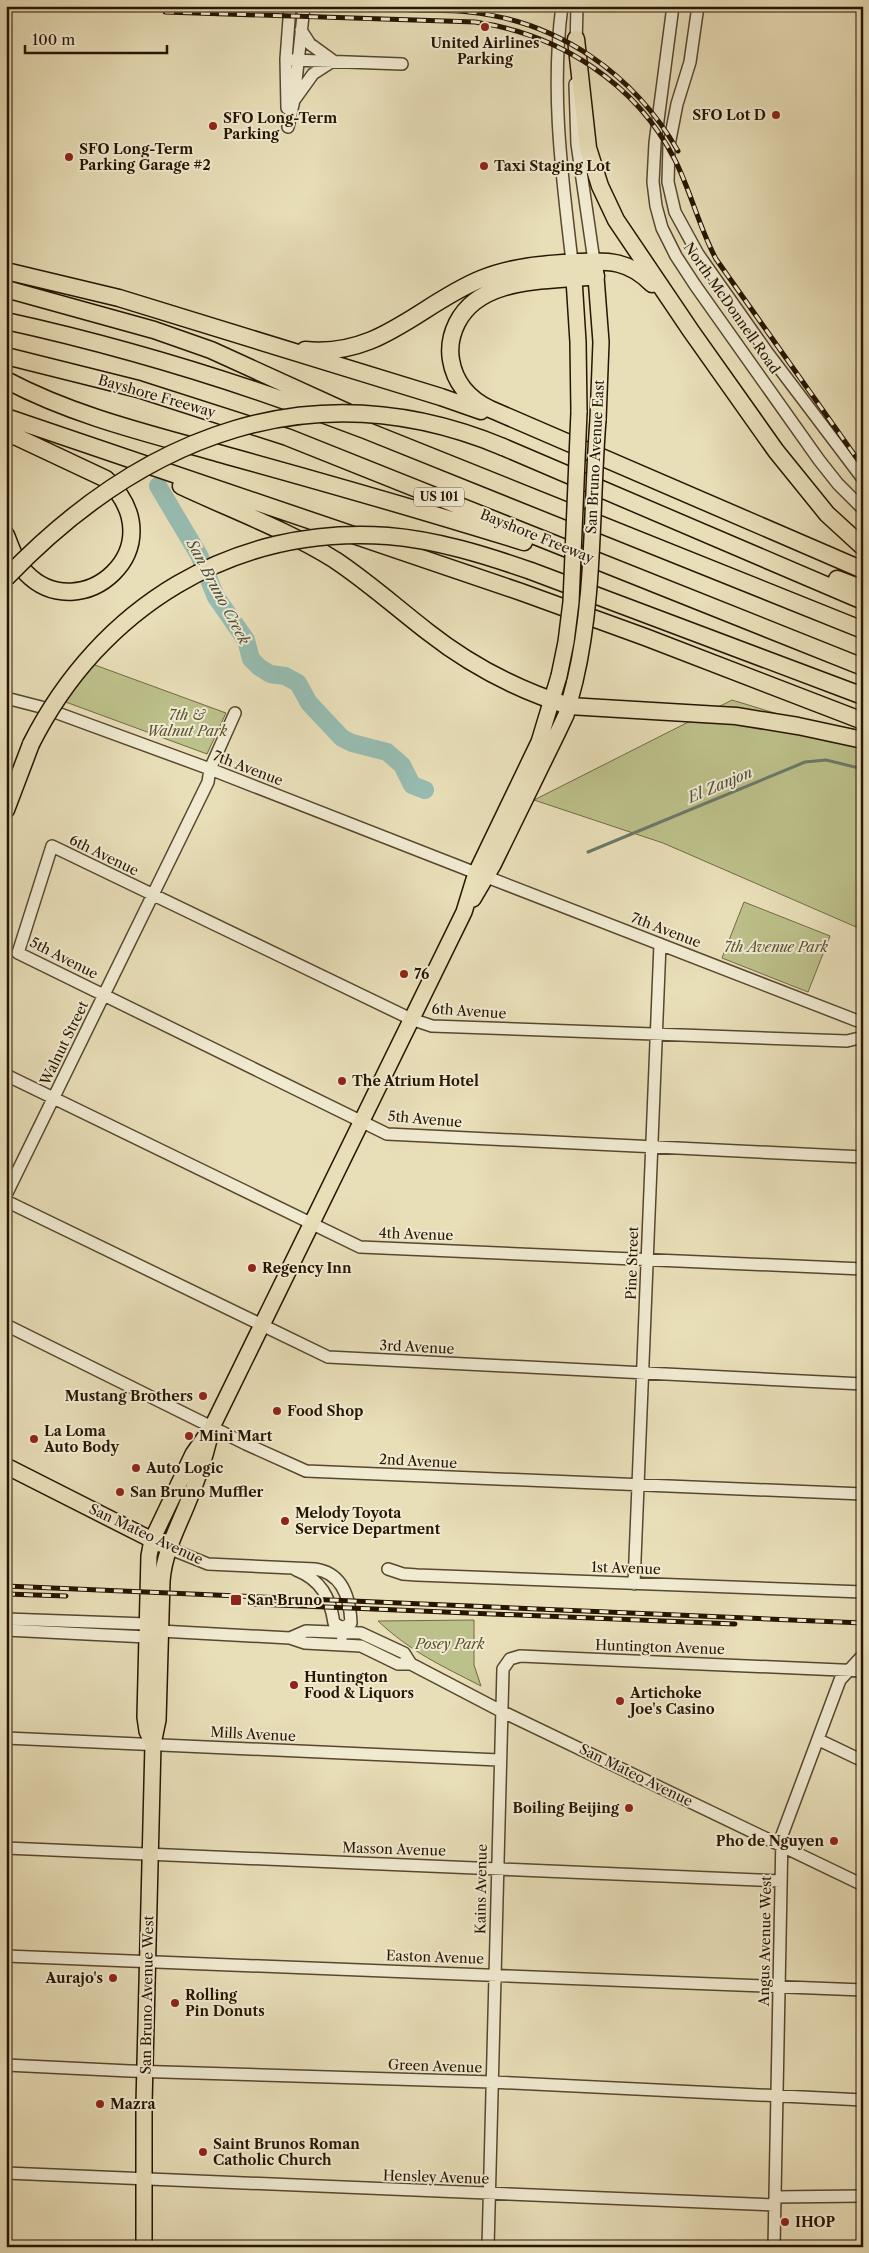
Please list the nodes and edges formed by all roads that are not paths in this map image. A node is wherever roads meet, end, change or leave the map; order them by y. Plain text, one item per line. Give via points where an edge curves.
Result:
1 (290, 6) edge
2 (304, 6) edge
3 (562, 6) edge
4 (576, 6) edge
5 (673, 6) edge
6 (698, 6) edge
7 (301, 30) junction
8 (576, 39) junction
9 (286, 59) junction
10 (298, 60) junction
11 (333, 60) junction
12 (402, 64) dead end
13 (294, 100) junction
14 (595, 269) junction
15 (6, 271) edge
16 (573, 271) junction
17 (6, 289) edge
18 (6, 321) edge
19 (691, 331) junction
20 (232, 333) junction
21 (6, 356) edge
22 (6, 380) edge
23 (6, 416) edge
24 (6, 432) edge
25 (565, 442) junction
26 (442, 462) junction
27 (140, 463) junction
28 (863, 480) edge
29 (638, 504) junction
30 (863, 509) edge
31 (6, 535) edge
32 (863, 547) edge
33 (863, 570) edge
34 (638, 577) junction
35 (6, 578) edge
36 (863, 589) edge
37 (863, 601) edge
38 (863, 630) edge
39 (863, 667) edge
40 (861, 696) edge
41 (6, 698) edge
42 (553, 700) junction
43 (569, 706) junction
44 (235, 713) dead end
45 (863, 721) edge
46 (863, 740) edge
47 (210, 770) junction
48 (6, 810) edge
49 (52, 846) joint
50 (481, 875) junction
51 (153, 895) junction
52 (660, 944) junction
53 (104, 995) junction
54 (411, 1019) junction
55 (863, 1023) edge
56 (656, 1034) junction
57 (863, 1037) edge
58 (6, 1075) edge
59 (54, 1099) junction
60 (361, 1122) junction
61 (652, 1147) junction
62 (863, 1157) edge
63 (6, 1196) edge
64 (6, 1201) edge
65 (312, 1222) junction
66 (647, 1259) junction
67 (863, 1269) edge
68 (6, 1325) edge
69 (262, 1325) junction
70 (642, 1374) junction
71 (863, 1384) edge
72 (212, 1427) junction
73 (6, 1466) edge
74 (638, 1486) junction
75 (863, 1494) edge
76 (152, 1540) junction
77 (168, 1548) junction
78 (295, 1569) junction
79 (388, 1569) dead end
80 (634, 1584) junction
81 (863, 1592) edge
82 (6, 1619) edge
83 (6, 1630) edge
84 (152, 1631) junction
85 (345, 1631) junction
86 (290, 1638) junction
87 (342, 1645) junction
88 (863, 1654) edge
89 (411, 1664) junction
90 (848, 1670) junction
91 (863, 1671) edge
92 (501, 1711) junction
93 (6, 1738) edge
94 (819, 1740) junction
95 (152, 1744) junction
96 (499, 1760) junction
97 (863, 1761) edge
98 (782, 1845) junction
99 (6, 1848) edge
100 (150, 1854) junction
101 (497, 1868) junction
102 (781, 1881) junction
103 (863, 1885) edge
104 (6, 1956) edge
105 (147, 1963) junction
106 (494, 1974) junction
107 (779, 1986) junction
108 (863, 1990) edge
109 (6, 2065) edge
110 (145, 2072) junction
111 (492, 2082) junction
112 (776, 2096) junction
113 (863, 2100) edge
114 (6, 2173) edge
115 (144, 2180) junction
116 (489, 2194) junction
117 (863, 2196) edge
118 (775, 2201) junction
119 (144, 2247) edge
120 (488, 2247) edge
121 (774, 2247) edge

1 - 9 street
2 - 7 street
3 - 16 street, San Bruno Avenue East via 558,117
4 - 8 street, San Bruno Avenue East
5 - 30 street, North McDonnell Road via 653,158 654,194 662,228 695,285 819,460
6 - 28 street, North McDonnell Road via 690,62 669,145 668,182 675,212 703,261
7 - 10 street
7 - 11 street via 310,44
8 - 14 street, San Bruno Avenue East via 576,135
8 - 19 highway via 587,138 600,186 626,236
9 - 10 street
9 - 13 street via 288,127
10 - 11 street
10 - 13 street
11 - 12 street
11 - 13 street via 313,74
14 - 16 highway
14 - 19 highway via 622,263 639,272
14 - 43 main road, San Bruno Avenue East, bridge via 600,342 587,615
15 - 20 highway via 87,289
16 - 20 highway via 520,268 481,279 389,332 352,347 304,350
16 - 25 highway via 486,294 461,315 450,350 457,380 473,399
16 - 42 main road, San Bruno Avenue East, bridge via 579,412 571,602
17 - 26 highway via 183,340 241,362 337,406
18 - 26 highway, US 101 via 221,378 344,422
19 - 32 highway via 789,468 832,519
20 - 25 highway via 441,397
21 - 34 highway, Bayshore Freeway / US 101 via 124,385 250,424
22 - 34 highway, bridge via 107,422 389,500
23 - 27 highway
24 - 31 highway via 106,479 123,498 132,534 126,557 111,576 100,584 76,591 52,589 32,579 18,562
25 - 33 highway
26 - 38 highway, US 101
27 - 42 highway via 177,484 312,546 468,660 500,678
27 - 45 highway via 521,592
29 - 35 highway, bridge via 503,447 444,426 384,414 314,414 243,426 185,448 113,488 63,524
29 - 36 highway
29 - 37 highway
34 - 39 highway, Bayshore Freeway / US 101
40 - 48 highway, bridge via 531,570 422,540 366,535 326,536 296,540 211,566 160,594 128,618 105,639 63,689 31,744
41 - 47 street, 7th Avenue via 41,707
42 - 43 highway
42 - 50 main road, San Bruno Avenue East via 535,752
43 - 46 highway via 736,716
43 - 50 main road, San Bruno Avenue East
44 - 47 street, Walnut Street
47 - 50 street, 7th Avenue
47 - 51 street, Walnut Street via 208,782
49 - 51 street, 6th Avenue
49 - 53 street, 5th Avenue via 18,953
50 - 52 street, 7th Avenue
50 - 54 main road, San Bruno Avenue East
51 - 53 street, Walnut Street
51 - 54 street, 6th Avenue
52 - 55 street, 7th Avenue
52 - 56 street, Pine Street
53 - 59 street, Walnut Street
53 - 60 street, 5th Avenue
54 - 56 street, 6th Avenue via 432,1026
54 - 60 main road, San Bruno Avenue East
56 - 57 street, 6th Avenue via 847,1041
56 - 61 street, Pine Street
58 - 59 street, 4th Avenue
59 - 63 street, Walnut Street
59 - 65 street, 4th Avenue
60 - 61 street, 5th Avenue via 387,1134
60 - 65 main road, San Bruno Avenue East
61 - 62 street, 5th Avenue
61 - 66 street, Pine Street
64 - 69 street, 3rd Avenue
65 - 66 street, 4th Avenue via 360,1247
65 - 69 main road, San Bruno Avenue East
66 - 67 street, 4th Avenue
66 - 70 street, Pine Street
68 - 72 street, 2nd Avenue
69 - 70 street, 3rd Avenue via 328,1358
69 - 72 main road, San Bruno Avenue East
70 - 71 street, 3rd Avenue
70 - 74 street, Pine Street
72 - 74 street, 2nd Avenue via 306,1471
72 - 76 main road, San Bruno Avenue East via 193,1454
72 - 77 main road, San Bruno Avenue East via 196,1483
73 - 76 main road, San Mateo Avenue
74 - 75 street, 2nd Avenue
74 - 80 street, Pine Street
76 - 77 main road, San Mateo Avenue
76 - 84 main road, San Bruno Avenue West via 149,1556
77 - 78 street, San Mateo Avenue via 208,1564
77 - 84 main road, San Bruno Avenue West
78 - 85 street, San Mateo Avenue via 324,1590 334,1623
78 - 85 street, San Mateo Avenue via 321,1570 342,1587 348,1599 351,1623
79 - 80 street, 1st Avenue via 417,1575
80 - 81 street, 1st Avenue
82 - 84 street
83 - 84 street
84 - 86 street
84 - 95 main road, San Bruno Avenue West via 158,1720
85 - 86 street via 306,1631
85 - 87 street, San Mateo Avenue
85 - 89 street, San Mateo Avenue via 366,1634 404,1653
86 - 87 street via 305,1643
87 - 89 street, San Mateo Avenue via 361,1646 398,1664
88 - 90 street, Angus Avenue West
89 - 92 street, San Mateo Avenue
90 - 91 street, Huntington Avenue
90 - 92 street, Huntington Avenue via 520,1656 510,1659 503,1669
90 - 94 street, Angus Avenue West via 840,1680
92 - 96 street, Kains Avenue
92 - 98 street, San Mateo Avenue
93 - 95 street, Mills Avenue
94 - 97 street
94 - 98 street, Angus Avenue West via 782,1835
95 - 96 street, Mills Avenue
95 - 100 main road, San Bruno Avenue West
96 - 101 street, Kains Avenue
98 - 102 street, Angus Avenue West
98 - 103 street, San Mateo Avenue
99 - 100 street, Masson Avenue
100 - 101 street, Masson Avenue
100 - 105 main road, San Bruno Avenue West
101 - 102 street, Masson Avenue
101 - 106 street, Kains Avenue
102 - 107 street, Angus Avenue West
104 - 105 street, Easton Avenue
105 - 106 street, Easton Avenue
105 - 110 main road, San Bruno Avenue West
106 - 107 street, Easton Avenue
106 - 111 street, Kains Avenue
107 - 108 street, Easton Avenue
107 - 112 street, Angus Avenue West
109 - 110 street, Green Avenue
110 - 111 street, Green Avenue
110 - 115 main road, San Bruno Avenue West
111 - 112 street, Green Avenue
111 - 116 street, Kains Avenue
112 - 113 street, Green Avenue
112 - 118 street, Angus Avenue West
114 - 115 street, Hensley Avenue
115 - 116 street, Hensley Avenue
115 - 119 main road, San Bruno Avenue West
116 - 118 street, Hensley Avenue
116 - 120 street, Kains Avenue
117 - 118 street, Hensley Avenue
118 - 121 street, Angus Avenue West

